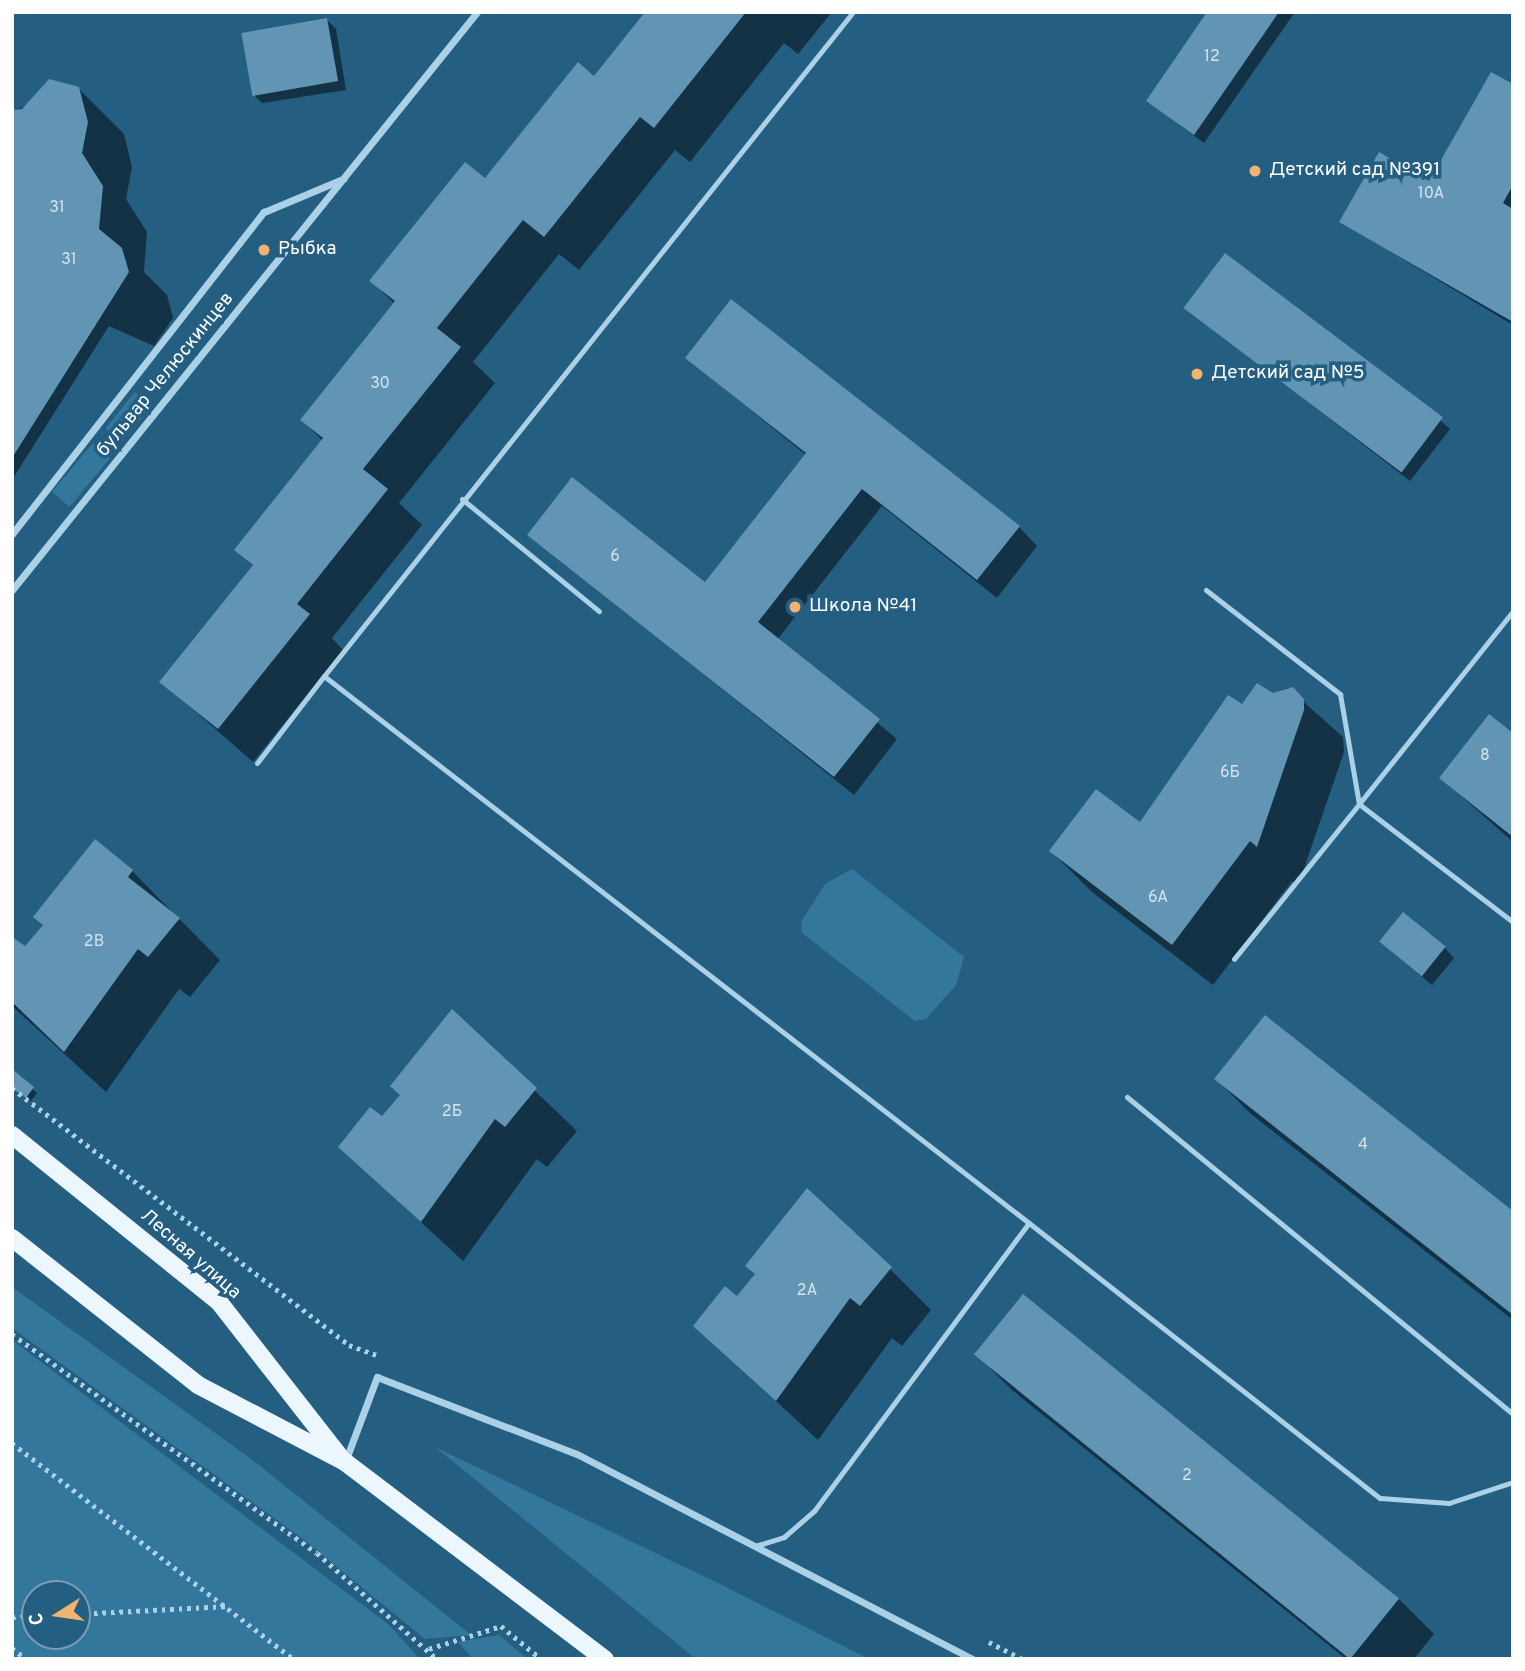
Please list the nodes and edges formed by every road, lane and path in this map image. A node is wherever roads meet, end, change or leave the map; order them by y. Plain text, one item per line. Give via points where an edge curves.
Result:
1 (477, 12) edge
2 (853, 12) edge
3 (344, 179) junction
4 (462, 499) junction
5 (12, 534) edge
6 (12, 590) edge
7 (1206, 590) dead end
8 (599, 611) dead end
9 (1513, 611) edge
10 (324, 676) junction
11 (257, 763) dead end
12 (1359, 804) junction
13 (1513, 922) edge
14 (1234, 959) dead end
15 (12, 1088) edge
16 (1127, 1097) dead end
17 (12, 1135) edge
18 (1029, 1223) junction
19 (12, 1238) edge
20 (12, 1334) edge
21 (388, 1360) dead end
22 (1513, 1414) edge
23 (12, 1443) edge
24 (345, 1462) junction
25 (1513, 1482) edge
26 (754, 1546) junction
27 (229, 1606) junction
28 (91, 1613) edge
29 (975, 1634) dead end
30 (12, 1648) edge
31 (429, 1649) junction
32 (26, 1659) edge
33 (293, 1659) edge
34 (437, 1659) edge
35 (541, 1659) edge
36 (605, 1659) edge
37 (973, 1659) edge
38 (1023, 1659) edge

1 - 3 street, бульвар Челюскинцев
2 - 4 lane
3 - 5 street, бульвар Челюскинцев via 264,212
3 - 6 street, бульвар Челюскинцев
4 - 8 lane
4 - 10 lane
7 - 12 lane via 1340,694
9 - 12 lane
10 - 11 lane
10 - 18 lane
12 - 13 lane
12 - 14 lane
15 - 21 path via 349,1345
16 - 22 lane
17 - 24 main road, Лесная улица via 219,1302
18 - 25 lane via 1380,1498 1449,1503
18 - 26 lane via 814,1511 784,1537
19 - 24 main road, Лесная улица via 198,1385
20 - 31 path via 317,1553
23 - 27 path
24 - 26 street via 377,1377 577,1454
24 - 36 main road, Лесная улица
26 - 37 street
27 - 28 path
27 - 33 path
29 - 38 path
30 - 32 path
31 - 34 path
31 - 35 path via 501,1626

